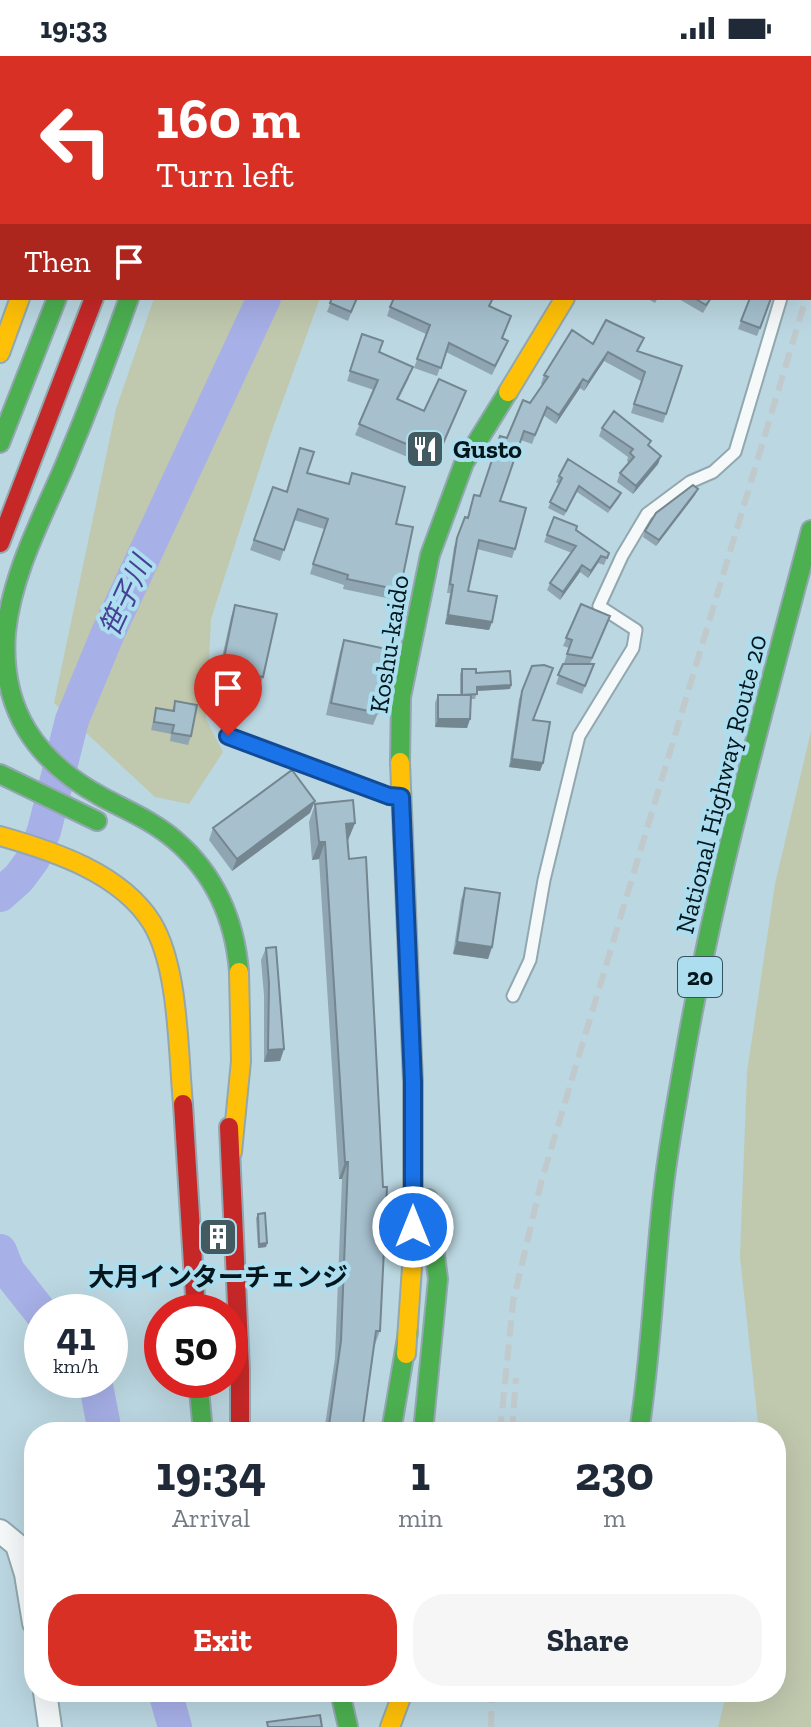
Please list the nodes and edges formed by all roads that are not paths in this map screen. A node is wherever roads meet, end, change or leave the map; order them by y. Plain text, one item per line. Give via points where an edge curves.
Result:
1 (19, 300) edge
2 (56, 300) edge
3 (93, 300) edge
4 (128, 300) edge
5 (564, 300) edge
6 (780, 300) edge
7 (0, 353) edge
8 (0, 443) edge
9 (811, 530) edge
10 (0, 543) edge
11 (228, 736) dead end
12 (0, 774) edge
13 (401, 797) junction
14 (110, 827) dead end
15 (0, 836) edge
16 (513, 996) dead end
17 (198, 1053) dead end
18 (223, 1067) dead end
19 (413, 1082) junction
20 (232, 1152) junction
21 (188, 1154) junction
22 (195, 1294) edge
23 (408, 1332) junction
24 (200, 1398) edge
25 (202, 1422) edge
26 (240, 1422) edge
27 (393, 1422) edge
28 (398, 1422) edge
29 (424, 1422) edge
30 (641, 1422) edge
31 (0, 1531) edge
32 (24, 1568) edge
33 (46, 1702) edge
34 (342, 1702) edge
35 (392, 1702) edge
36 (399, 1702) edge
37 (50, 1727) edge
38 (348, 1727) edge
39 (390, 1727) edge

1 - 7 main road
2 - 8 main road
3 - 10 main road
4 - 20 main road via 26,557 8,621 6,680 24,732 41,753 82,786 177,840 212,881 229,921 238,965 242,1062
5 - 13 main road, Koshu-kaido via 464,463 430,555 401,697
6 - 16 lane via 735,452 647,514 599,606 636,630 633,648 579,736 530,960
9 - 30 main road, National Highway Route 20 / 20 via 729,845 685,1055 664,1182
11 - 13 lane
12 - 14 main road
13 - 19 main road, Koshu-kaido
15 - 21 main road via 51,852 131,922 145,942 162,992
17 - 21 main road
18 - 20 main road
19 - 23 main road, Koshu-kaido
19 - 29 main road, Koshu-kaido via 438,1279
20 - 26 main road
21 - 22 main road
23 - 27 main road
23 - 28 main road, Koshu-kaido
24 - 25 main road
31 - 32 street via 17,1545
33 - 37 street
34 - 38 main road
35 - 39 main road
36 - 39 main road

